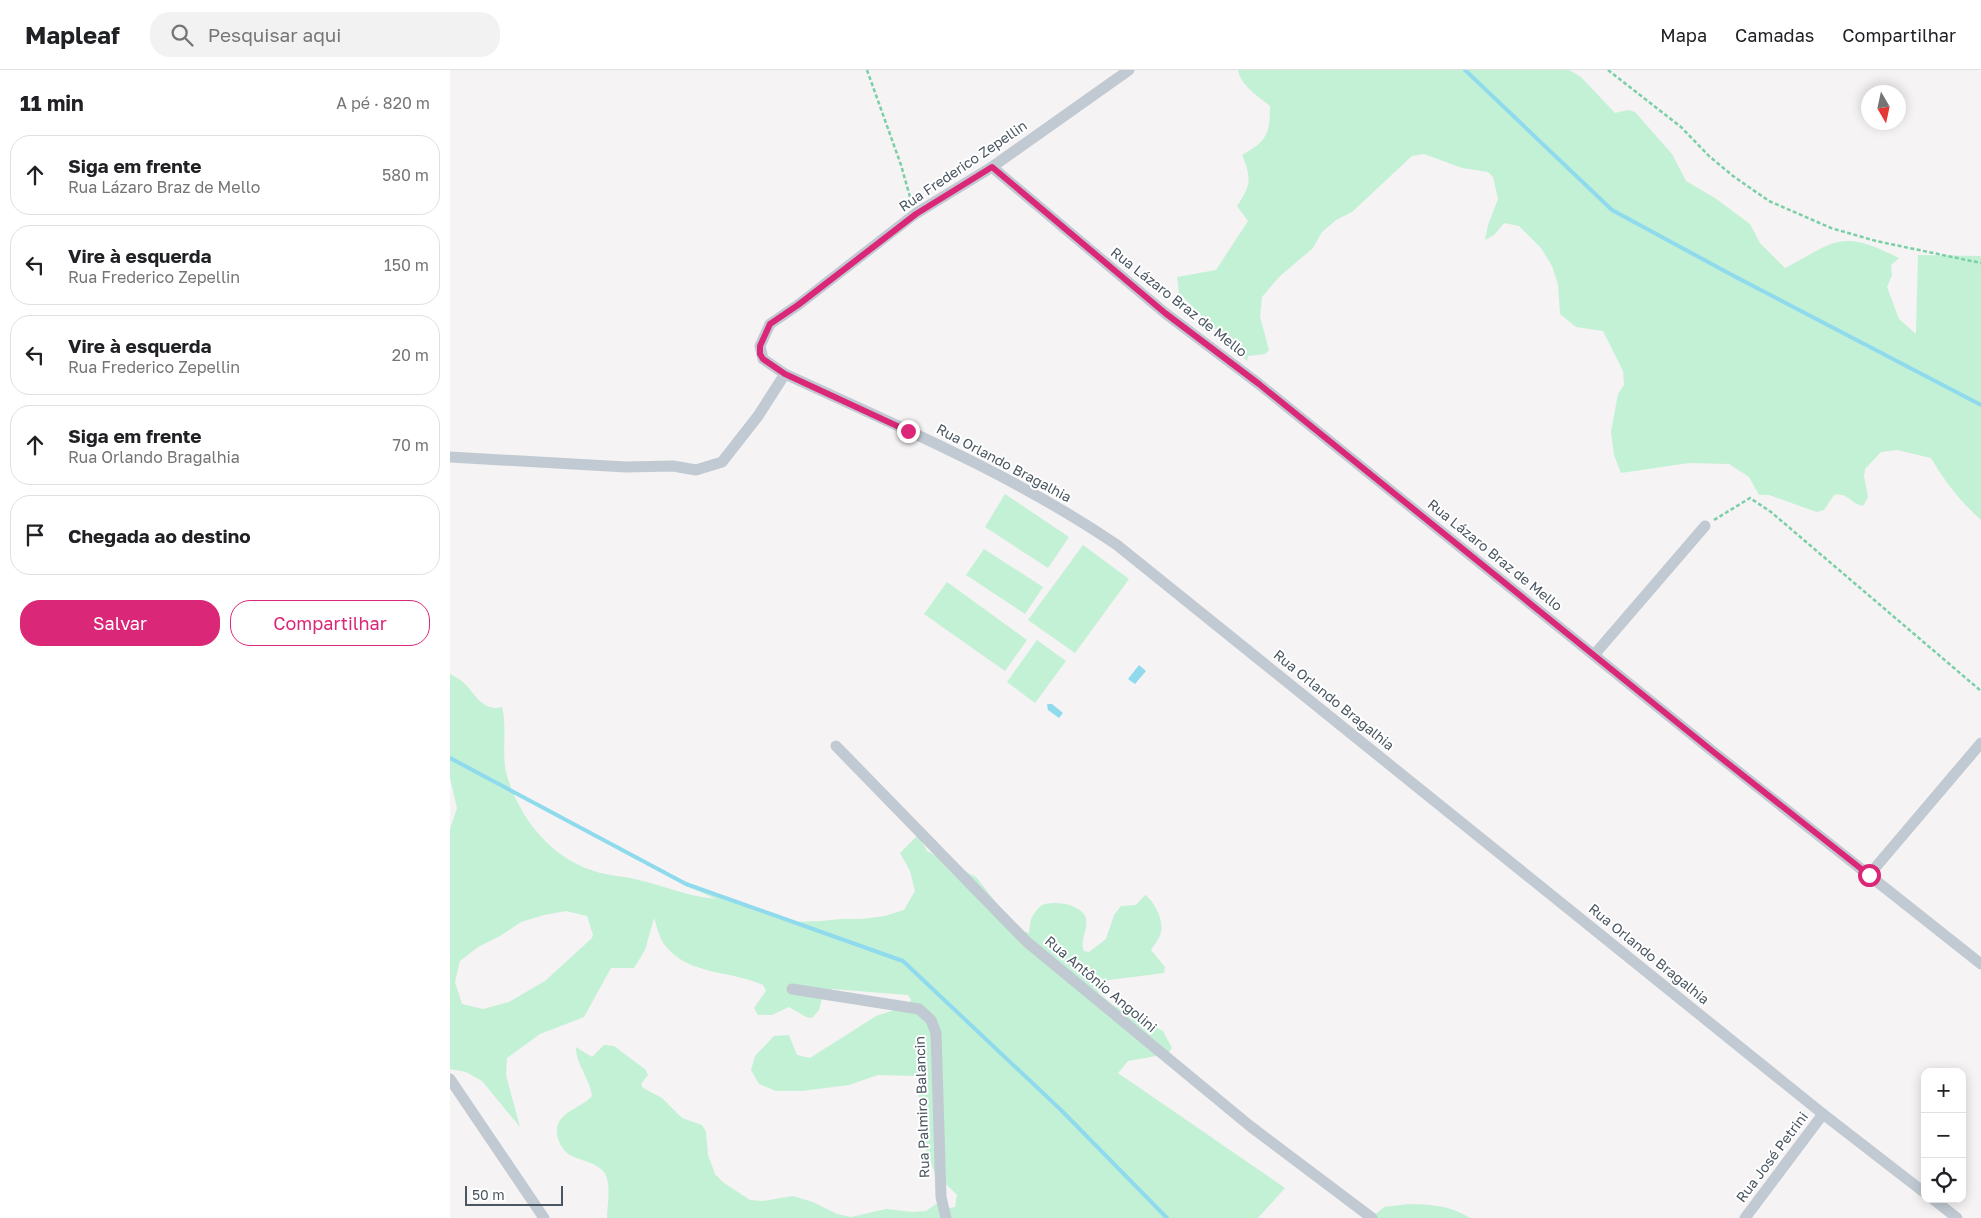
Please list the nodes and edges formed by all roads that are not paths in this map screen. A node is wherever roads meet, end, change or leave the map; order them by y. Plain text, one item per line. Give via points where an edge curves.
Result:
1 (1130, 70) edge
2 (992, 167) junction
3 (785, 374) junction
4 (450, 457) edge
5 (1705, 526) road end
6 (1594, 655) junction
7 (1981, 743) edge
8 (836, 746) dead end
9 (1869, 875) junction
10 (1981, 964) edge
11 (792, 989) dead end
12 (450, 1079) edge
13 (1823, 1114) junction
14 (1921, 1190) edge
15 (1938, 1203) edge
16 (544, 1218) edge
17 (946, 1218) edge
18 (1372, 1218) edge
19 (1745, 1218) edge
20 (1957, 1218) edge

1 - 2 street, Rua Frederico Zepellin
2 - 3 street, Rua Frederico Zepellin via 916,214 770,324 760,346 760,354
2 - 6 street, Rua Lázaro Braz de Mello via 1165,313 1259,384
3 - 4 street via 722,462 696,470 673,466 626,467
3 - 13 street, Rua Orlando Bragalhia via 972,461 1117,545
5 - 6 street
6 - 9 street, Rua Lázaro Braz de Mello
7 - 9 street
8 - 18 street, Rua Antônio Angolini via 1027,942 1250,1126
9 - 10 street, Rua Lázaro Braz de Mello
11 - 17 street, Rua Palmiro Balancin via 919,1009 931,1020 936,1033 941,1197
12 - 16 street
13 - 14 street, Rua Orlando Bragalhia
13 - 19 street, Rua José Petrini
15 - 20 street

